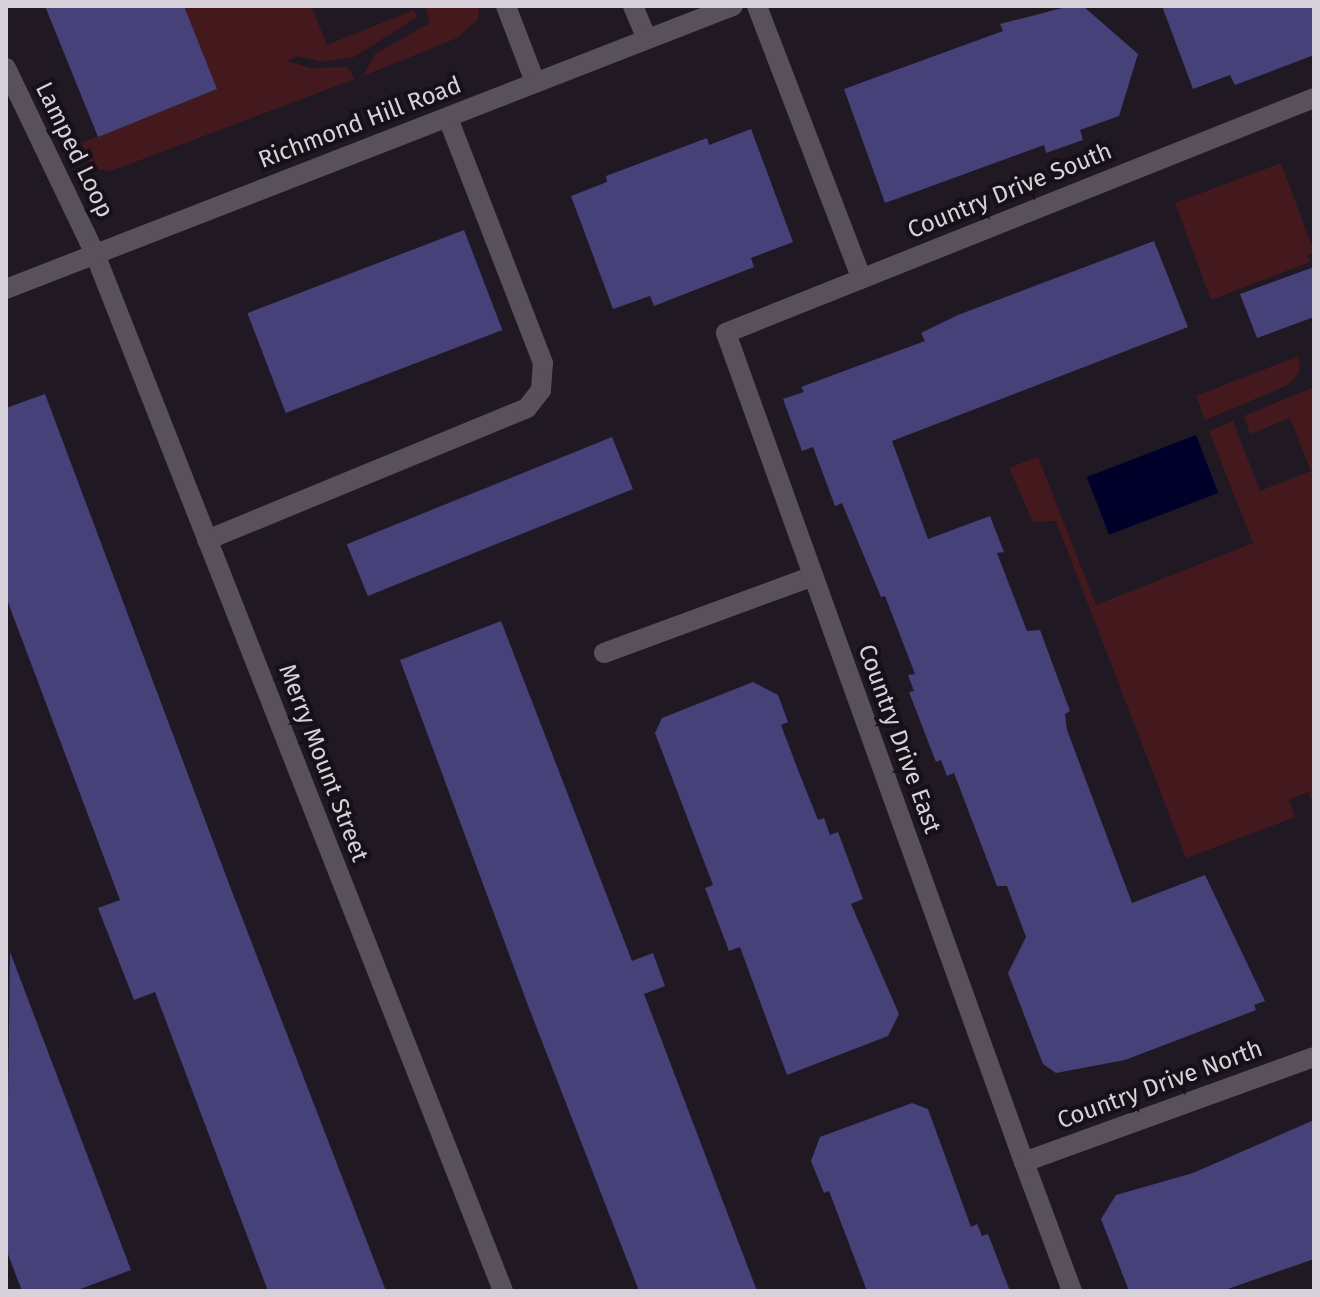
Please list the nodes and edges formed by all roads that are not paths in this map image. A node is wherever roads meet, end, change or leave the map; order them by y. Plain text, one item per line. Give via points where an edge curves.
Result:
1 (506, 6) edge
2 (633, 6) edge
3 (733, 6) edge
4 (757, 6) edge
5 (646, 37) junction
6 (6, 68) edge
7 (535, 82) junction
8 (1314, 98) edge
9 (448, 118) junction
10 (95, 254) junction
11 (862, 279) junction
12 (6, 289) edge
13 (726, 333) joint
14 (207, 540) junction
15 (813, 576) junction
16 (604, 653) dead end
17 (1314, 1057) edge
18 (1024, 1162) junction
19 (503, 1291) edge
20 (1072, 1291) edge

1 - 7 street
2 - 5 street
3 - 5 street, Richmond Hill Road
4 - 11 street
5 - 7 street, Richmond Hill Road
6 - 10 street, Lamped Loop
7 - 9 street, Richmond Hill Road
8 - 11 street, Country Drive South
9 - 10 street, Richmond Hill Road
9 - 14 street via 543,363 541,390 527,408
10 - 12 street, Richmond Hill Road
10 - 14 street, Merry Mount Street
11 - 13 street, Country Drive South
13 - 15 street, Country Drive East
14 - 19 street, Merry Mount Street
15 - 16 street
15 - 18 street, Country Drive East
17 - 18 street, Country Drive North
18 - 20 street, Country Drive East

